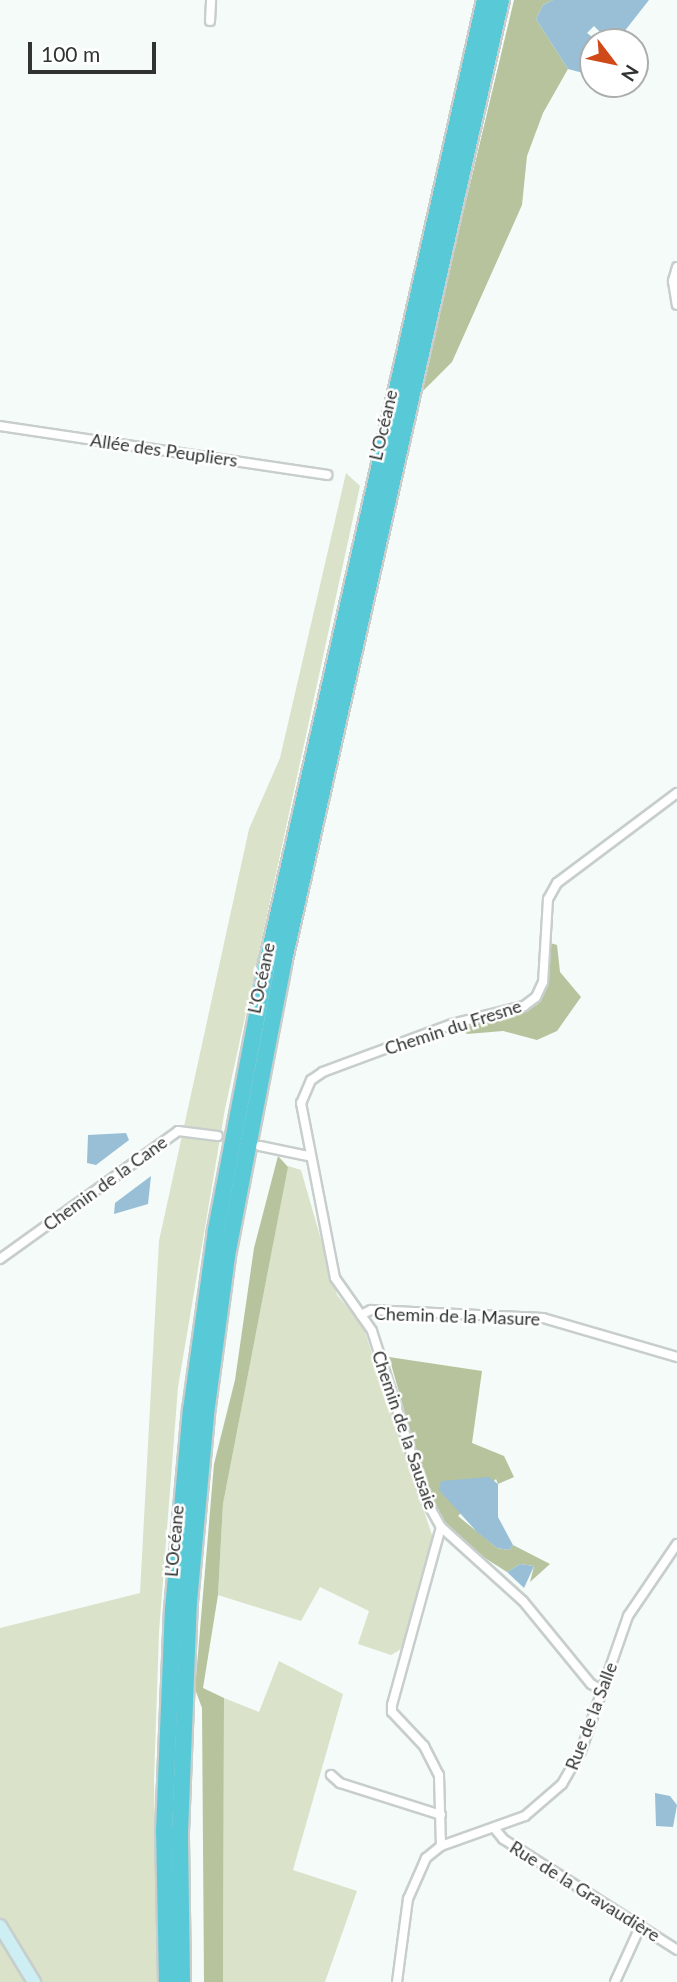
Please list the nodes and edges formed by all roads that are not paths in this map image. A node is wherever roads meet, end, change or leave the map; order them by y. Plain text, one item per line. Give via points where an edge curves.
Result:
1 (211, 0) edge
2 (485, 0) edge
3 (501, 0) edge
4 (210, 21) dead end
5 (677, 267) edge
6 (677, 304) edge
7 (0, 426) edge
8 (327, 475) dead end
9 (677, 793) edge
10 (218, 1136) dead end
11 (260, 1146) dead end
12 (308, 1156) junction
13 (0, 1259) edge
14 (361, 1315) junction
15 (677, 1357) edge
16 (440, 1527) junction
17 (677, 1544) edge
18 (602, 1690) junction
19 (331, 1775) dead end
20 (441, 1815) junction
21 (495, 1829) junction
22 (441, 1846) junction
23 (640, 1925) junction
24 (0, 1926) edge
25 (677, 1950) edge
26 (34, 1982) edge
27 (167, 1982) edge
28 (182, 1982) edge
29 (397, 1982) edge
30 (615, 1982) edge

1 - 4 street
2 - 27 highway, L’Océane via 269,956 216,1230 191,1410 173,1610 165,1808
3 - 28 highway, L’Océane via 283,964 227,1256 206,1414 189,1602 180,1832
5 - 6 street via 673,282
7 - 8 street, Allée des Peupliers
9 - 12 street, Chemin du Fresne via 557,883 548,899 543,982 536,997 524,1006 452,1024 311,1080 301,1103
10 - 13 street, Chemin de la Cane via 178,1131
11 - 12 street
12 - 14 street, Chemin de la Masure via 335,1278
14 - 15 street, Chemin de la Masure via 371,1310 543,1318
14 - 16 street, Chemin de la Sausaie via 372,1331 427,1502
16 - 18 street, Chemin de la Sausaie via 523,1601 591,1684
16 - 20 street via 392,1712 434,1762 442,1792
17 - 18 street, Rue de la Salle via 628,1616
18 - 21 street, Rue de la Salle via 581,1751 562,1784 536,1811
19 - 20 street via 340,1783
20 - 22 street
21 - 22 street, Rue de la Salle
21 - 23 street, Rue de la Gravaudière
22 - 29 street via 426,1858 414,1878
23 - 25 street, Rue de la Gravaudière
23 - 30 street
24 - 26 street

